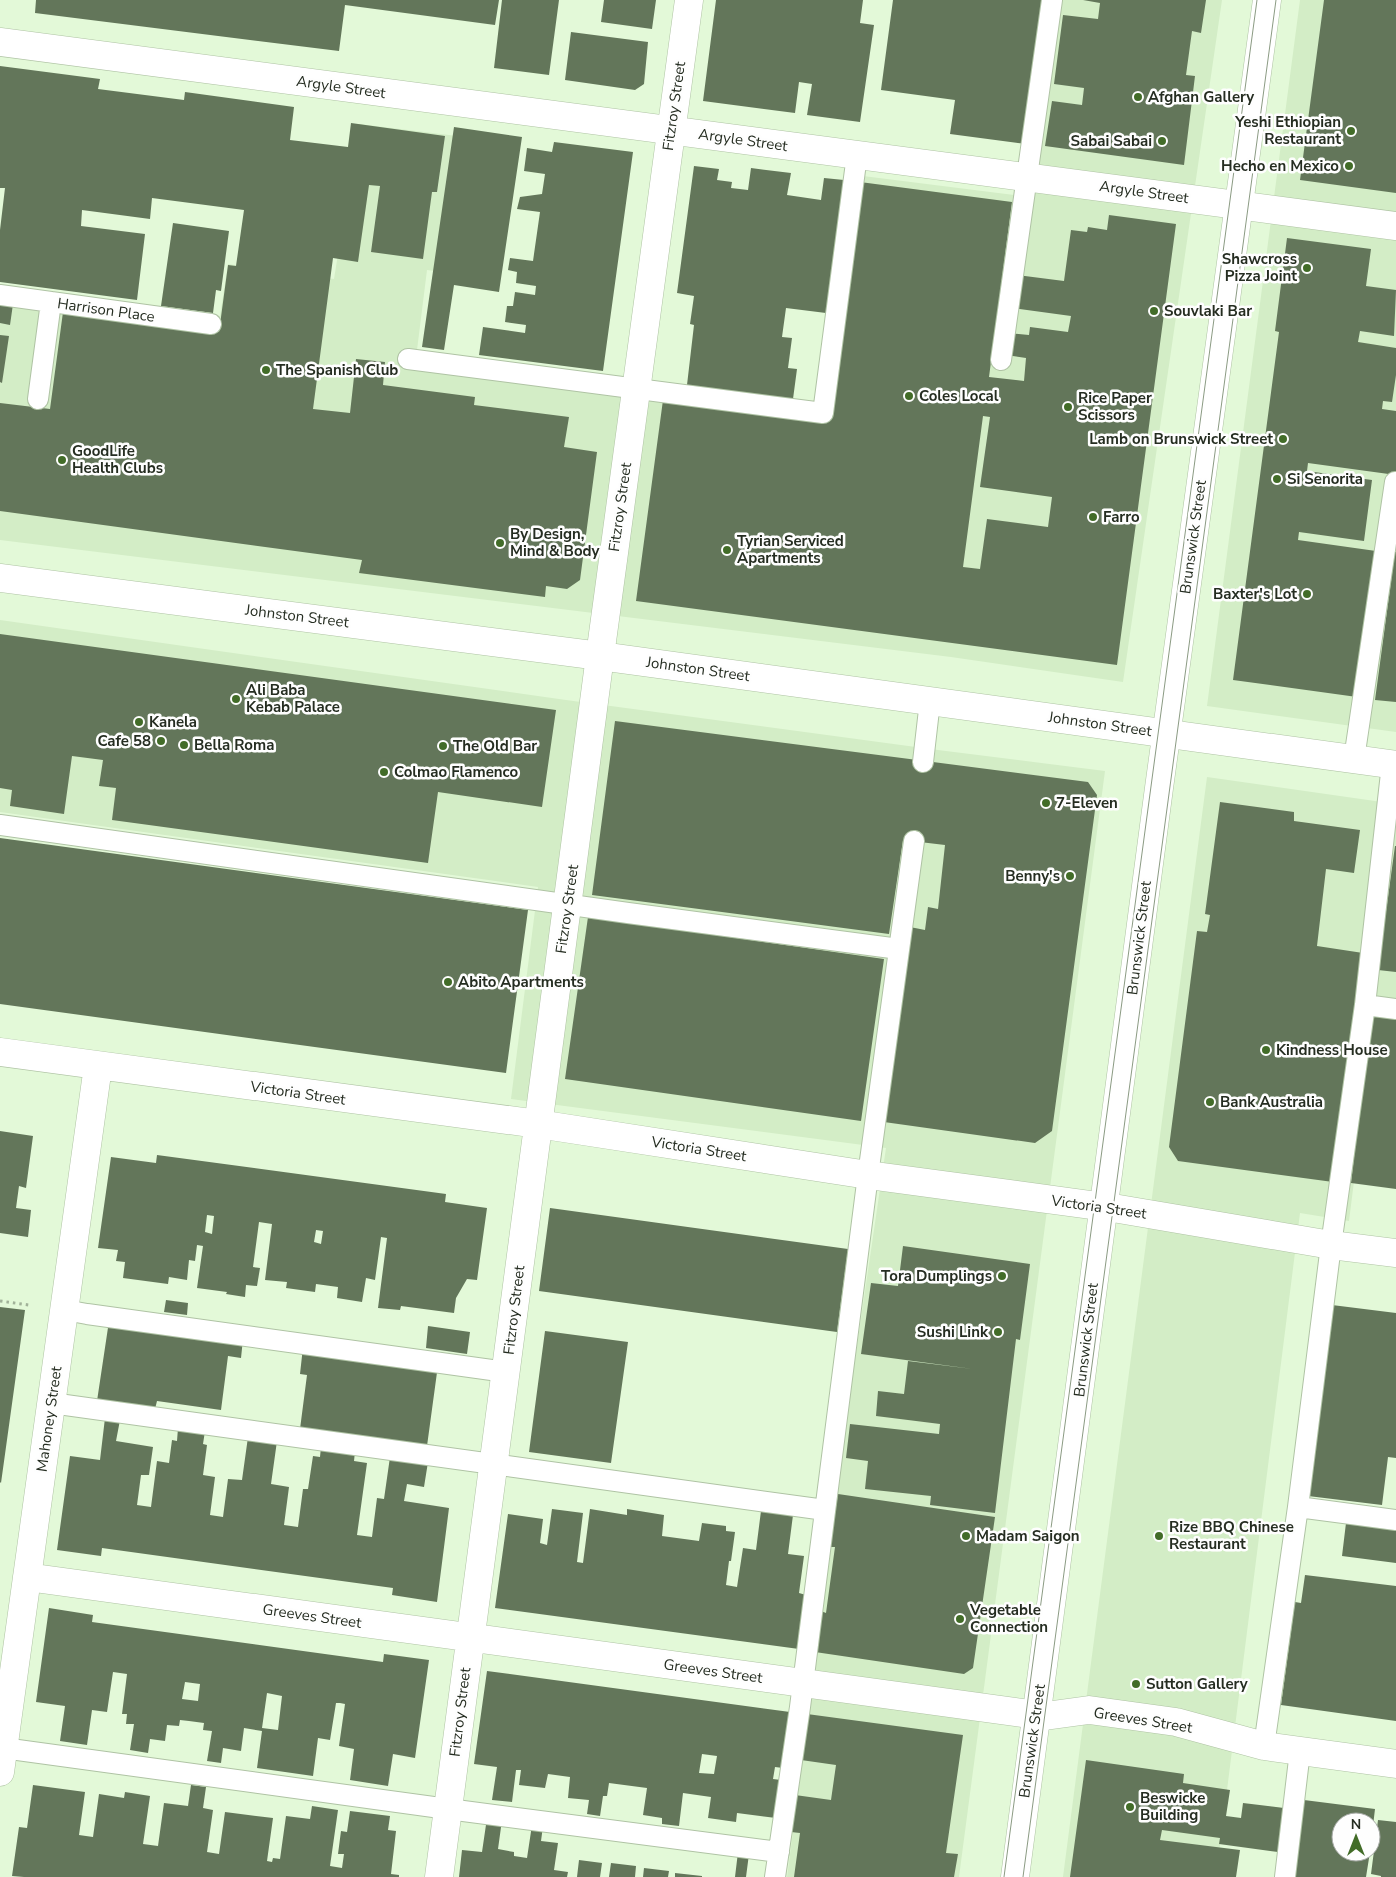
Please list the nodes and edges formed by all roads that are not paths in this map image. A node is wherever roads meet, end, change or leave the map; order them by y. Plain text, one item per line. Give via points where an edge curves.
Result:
1 (688, 0) edge
2 (1052, 0) edge
3 (1266, 0) edge
4 (0, 42) edge
5 (671, 130) junction
6 (857, 155) junction
7 (1027, 176) junction
8 (1239, 205) junction
9 (1396, 226) edge
10 (0, 295) edge
11 (51, 302) junction
12 (211, 324) dead end
13 (408, 359) dead end
14 (1001, 360) dead end
15 (636, 389) junction
16 (38, 399) dead end
17 (1395, 482) edge
18 (0, 578) edge
19 (600, 656) junction
20 (930, 701) junction
21 (1166, 733) junction
22 (1354, 759) junction
23 (923, 762) dead end
24 (1394, 764) edge
25 (0, 825) edge
26 (914, 842) dead end
27 (567, 904) junction
28 (899, 949) junction
29 (1365, 1005) junction
30 (1396, 1009) edge
31 (0, 1052) edge
32 (98, 1066) junction
33 (538, 1124) junction
34 (868, 1175) junction
35 (1104, 1207) junction
36 (1331, 1245) junction
37 (1396, 1253) edge
38 (65, 1310) junction
39 (506, 1372) junction
40 (52, 1403) junction
41 (494, 1465) junction
42 (1298, 1507) junction
43 (825, 1510) junction
44 (1396, 1520) edge
45 (27, 1576) junction
46 (470, 1637) junction
47 (803, 1683) junction
48 (1036, 1715) junction
49 (1264, 1746) junction
50 (1300, 1751) junction
51 (2, 1760) edge
52 (1396, 1764) edge
53 (448, 1809) junction
54 (779, 1852) junction
55 (439, 1877) edge
56 (775, 1877) edge
57 (1014, 1877) edge
58 (1285, 1877) edge

1 - 5 street, Fitzroy Street
2 - 7 lane
3 - 8 street, Brunswick Street
4 - 5 street, Argyle Street
5 - 6 street, Argyle Street
5 - 15 street, Fitzroy Street
6 - 7 street, Argyle Street
6 - 15 lane via 823,413
7 - 8 street, Argyle Street
7 - 14 lane
8 - 9 street, Argyle Street
8 - 21 street, Brunswick Street
10 - 11 lane, Harrison Place
11 - 12 lane, Harrison Place
11 - 16 lane
13 - 15 lane
15 - 19 street, Fitzroy Street
17 - 22 lane
18 - 19 street, Johnston Street
19 - 20 street, Johnston Street
19 - 27 street, Fitzroy Street
20 - 21 street, Johnston Street
20 - 23 lane
21 - 22 street, Johnston Street
21 - 35 street, Brunswick Street
22 - 24 street, Johnston Street
24 - 29 lane
25 - 27 lane
26 - 28 lane
27 - 28 lane
27 - 33 street, Fitzroy Street
28 - 34 lane
29 - 30 lane
29 - 36 lane
31 - 32 street, Victoria Street
32 - 33 street, Victoria Street
32 - 38 street, Mahoney Street
33 - 34 street, Victoria Street
33 - 39 street, Fitzroy Street
34 - 35 street, Victoria Street
34 - 43 lane
35 - 36 street, Victoria Street
35 - 48 street, Brunswick Street
36 - 37 street, Victoria Street
36 - 42 lane
38 - 39 lane
38 - 40 street, Mahoney Street
39 - 41 street, Fitzroy Street
40 - 41 lane
40 - 45 street, Mahoney Street
41 - 43 lane
41 - 46 street, Fitzroy Street
42 - 44 lane
42 - 49 lane
43 - 47 lane
45 - 46 street, Greeves Street
45 - 51 street, Mahoney Street
46 - 47 street, Greeves Street
46 - 53 street, Fitzroy Street
47 - 48 street, Greeves Street
47 - 54 lane
48 - 49 street, Greeves Street via 1088,1710 1176,1722
48 - 57 street, Brunswick Street
49 - 50 street, Greeves Street
50 - 52 street, Greeves Street
50 - 58 lane
51 - 53 lane
53 - 54 lane
53 - 55 street, Fitzroy Street
54 - 56 lane

